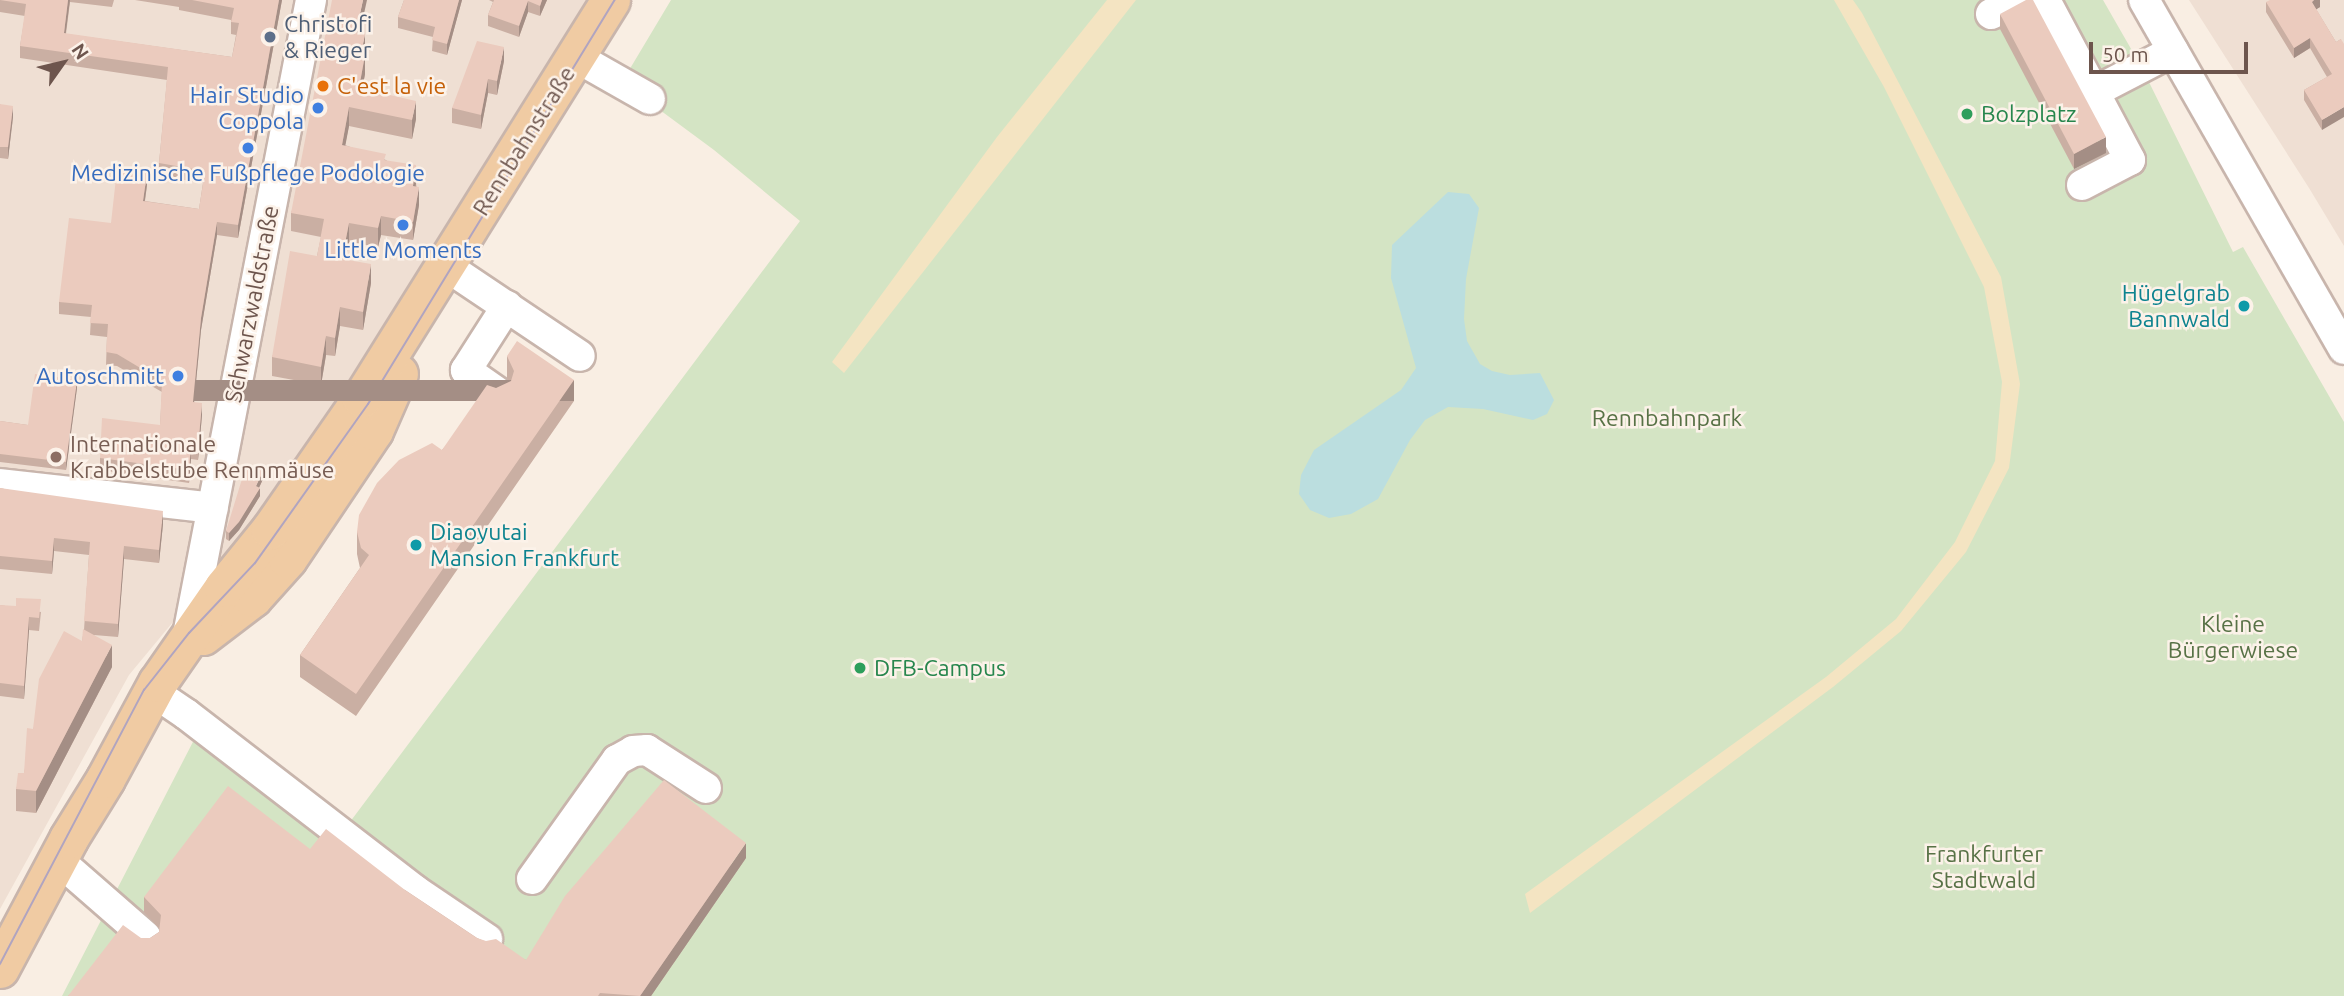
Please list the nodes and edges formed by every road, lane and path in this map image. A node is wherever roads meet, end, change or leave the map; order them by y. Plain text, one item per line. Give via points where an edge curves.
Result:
1 (311, 0) edge
2 (611, 0) edge
3 (2020, 0) edge
4 (2045, 0) edge
5 (2144, 0) edge
6 (1991, 14) dead end
7 (2173, 51) junction
8 (576, 57) junction
9 (2094, 92) junction
10 (650, 99) dead end
11 (2082, 185) dead end
12 (441, 274) junction
13 (507, 306) junction
14 (2344, 349) edge
15 (580, 356) dead end
16 (393, 388) junction
17 (497, 392) edge
18 (0, 484) edge
19 (213, 508) junction
20 (193, 643) junction
21 (152, 691) junction
22 (706, 788) dead end
23 (58, 860) junction
24 (533, 879) dead end
25 (145, 936) edge
26 (487, 939) edge
27 (4, 951) edge

1 - 19 street, Schwarzwaldstraße
2 - 8 main road, Rennbahnstraße
3 - 6 street
4 - 9 street
5 - 7 street
7 - 9 street
7 - 14 street
8 - 10 street
8 - 12 main road, Rennbahnstraße
9 - 11 street via 2130,160
12 - 13 street
12 - 16 main road, Rennbahnstraße
12 - 20 main road, Rennbahnstraße via 362,399
13 - 15 street
13 - 17 street via 466,370
16 - 20 street via 368,404 263,554 216,606
16 - 20 main road, Rennbahnstraße via 379,441 275,575 254,598
18 - 19 street
19 - 20 street, Schwarzwaldstraße
20 - 21 main road, Rennbahnstraße
21 - 23 main road, Rennbahnstraße
21 - 26 street via 416,891
22 - 24 street via 663,758 647,750 633,751 617,761
23 - 25 street
23 - 27 main road

